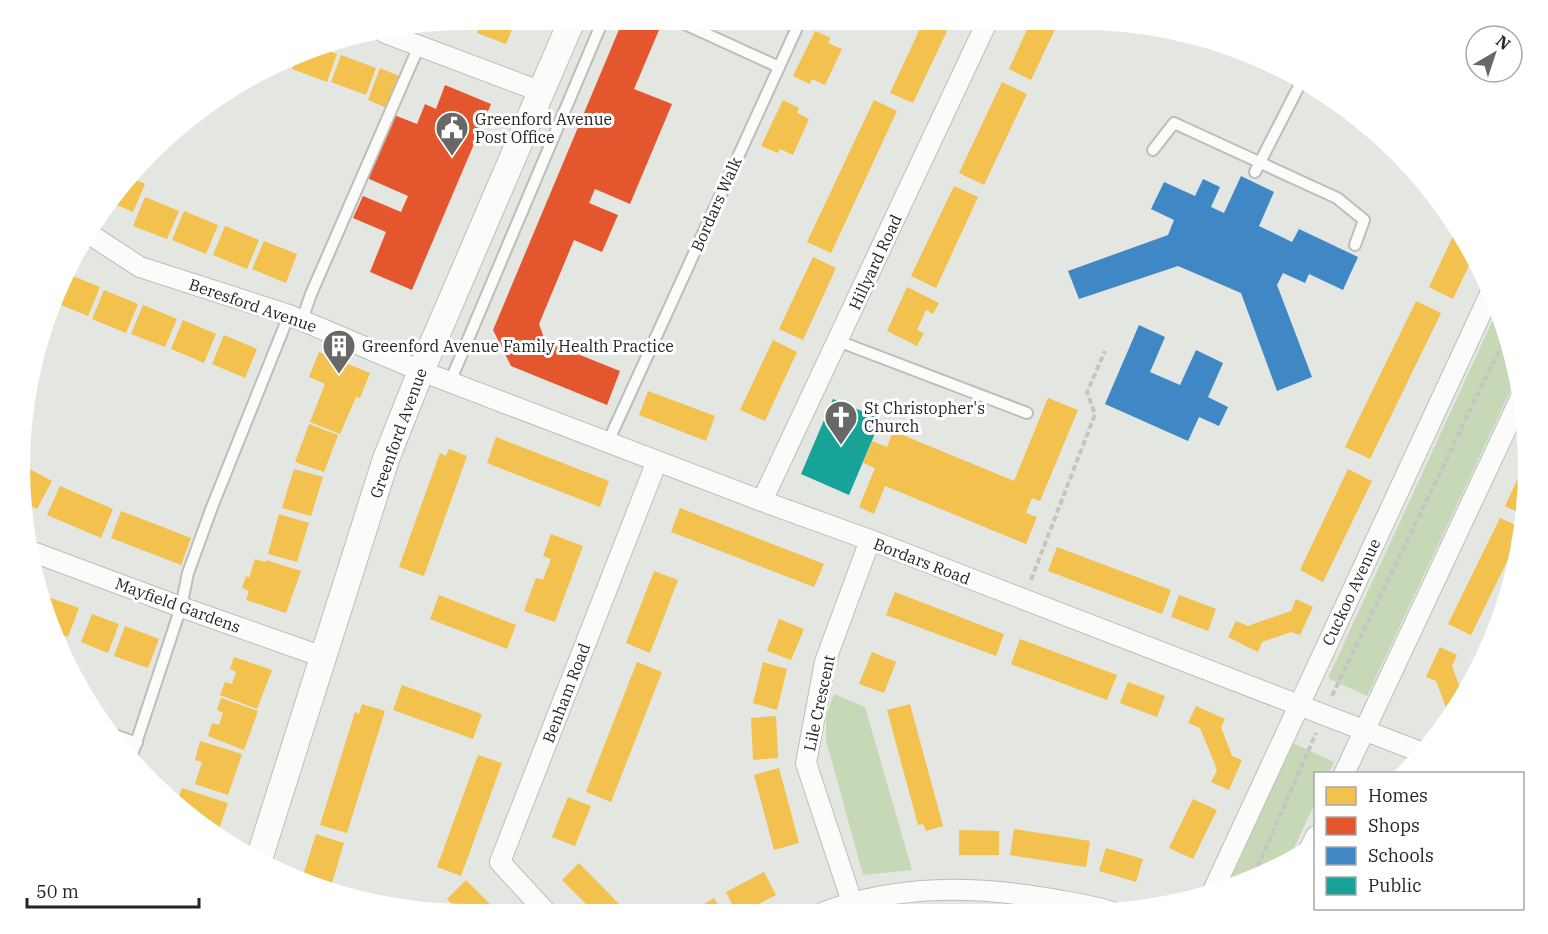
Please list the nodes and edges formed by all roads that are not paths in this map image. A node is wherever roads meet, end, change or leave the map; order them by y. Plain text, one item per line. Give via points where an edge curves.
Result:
1 (568, 30) edge
2 (599, 30) edge
3 (698, 30) edge
4 (796, 30) edge
5 (983, 30) edge
6 (398, 36) edge
7 (419, 46) junction
8 (778, 67) junction
9 (1298, 88) edge
10 (542, 92) junction
11 (1153, 150) dead end
12 (1258, 167) junction
13 (95, 238) edge
14 (1355, 245) dead end
15 (1486, 303) edge
16 (295, 317) junction
17 (838, 340) junction
18 (421, 371) junction
19 (450, 382) junction
20 (1514, 412) edge
21 (1027, 413) dead end
22 (608, 442) junction
23 (657, 461) junction
24 (762, 501) junction
25 (870, 540) junction
26 (39, 554) edge
27 (181, 607) junction
28 (323, 657) junction
29 (1298, 706) junction
30 (1364, 731) junction
31 (124, 738) edge
32 (137, 743) junction
33 (134, 750) edge
34 (1414, 750) edge
35 (1345, 772) edge
36 (261, 852) edge
37 (1217, 882) edge
38 (852, 902) junction
39 (539, 904) edge
40 (846, 904) edge
41 (1081, 904) edge

1 - 10 street, Greenford Avenue
2 - 19 lane
3 - 8 lane
4 - 8 lane, Bordars Walk
5 - 17 street, Hillyard Road
6 - 7 street
7 - 10 street
7 - 16 lane via 311,294
8 - 22 lane, Bordars Walk
9 - 12 lane
10 - 18 street, Greenford Avenue
11 - 12 lane via 1174,123
12 - 14 lane via 1337,198 1364,220
13 - 16 street, Beresford Avenue via 140,267
15 - 29 street, Cuckoo Avenue
16 - 18 street, Beresford Avenue
16 - 27 lane via 212,507 184,585
17 - 21 lane
17 - 24 street, Hillyard Road
18 - 19 street, Bordars Road
18 - 28 street, Greenford Avenue via 386,459
19 - 22 street, Bordars Road
20 - 30 street
22 - 23 street, Bordars Road
23 - 24 street, Bordars Road
23 - 39 street, Benham Road via 500,862
24 - 25 street, Bordars Road
25 - 29 street, Bordars Road
25 - 38 street, Lile Crescent via 825,662 806,763
26 - 27 street, Mayfield Gardens
27 - 28 street, Mayfield Gardens
27 - 32 lane
28 - 36 street, Greenford Avenue
29 - 30 street, Bordars Road
29 - 37 street, Cuckoo Avenue
30 - 34 street, Bordars Road
30 - 35 street
31 - 32 lane
32 - 33 lane
38 - 40 street
38 - 41 street via 930,889 1008,892

